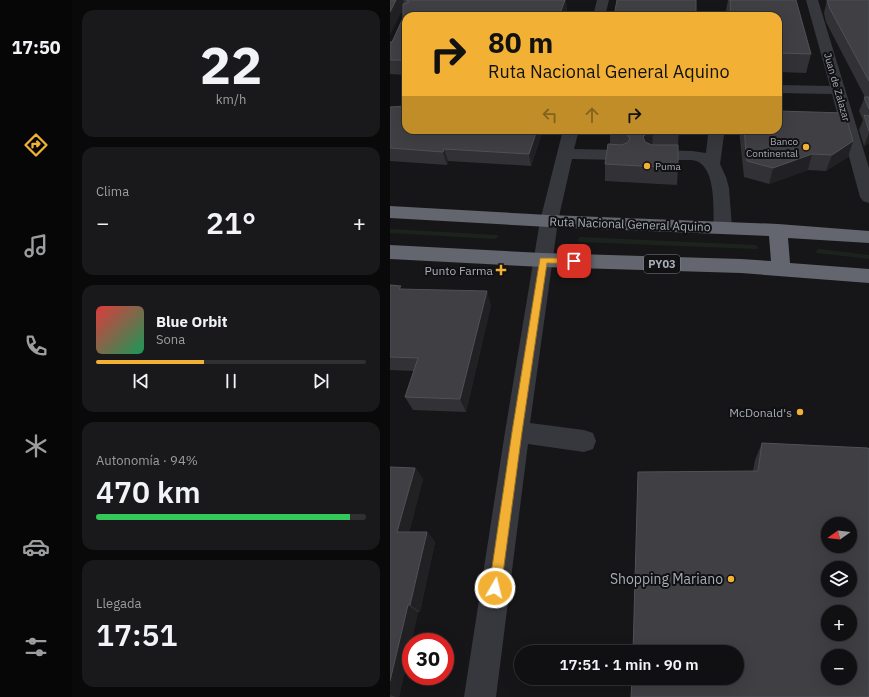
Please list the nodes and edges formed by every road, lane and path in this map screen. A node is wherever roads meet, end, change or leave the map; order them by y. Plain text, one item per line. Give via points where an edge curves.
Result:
1 (602, 0) edge
2 (812, 0) edge
3 (600, 12) edge
4 (782, 89) edge
5 (838, 90) junction
6 (832, 122) edge
7 (847, 123) junction
8 (570, 134) edge
9 (718, 134) edge
10 (565, 154) junction
11 (621, 155) edge
12 (652, 155) edge
13 (713, 163) junction
14 (869, 197) edge
15 (390, 212) edge
16 (549, 221) junction
17 (723, 227) junction
18 (778, 230) junction
19 (869, 237) edge
20 (390, 252) edge
21 (543, 260) junction
22 (781, 270) junction
23 (869, 276) edge
24 (517, 432) junction
25 (584, 441) dead end
26 (480, 697) edge

1 - 3 street
2 - 5 street, Juan de Zalazar
4 - 5 street
5 - 7 street, Juan de Zalazar
6 - 7 street
7 - 14 street, Juan de Zalazar
8 - 10 street
9 - 13 street
10 - 11 street
10 - 16 street
12 - 13 street via 702,157
13 - 17 street via 719,180
15 - 16 highway, Ruta Nacional General Aquino
16 - 17 highway, Ruta Nacional General Aquino
16 - 21 street
17 - 18 highway, Ruta Nacional General Aquino
18 - 19 highway, Ruta Nacional General Aquino
18 - 22 highway
20 - 21 highway, PY03
21 - 22 highway, PY03 via 741,266
21 - 24 street
22 - 23 highway, PY03
24 - 25 street
24 - 26 street

